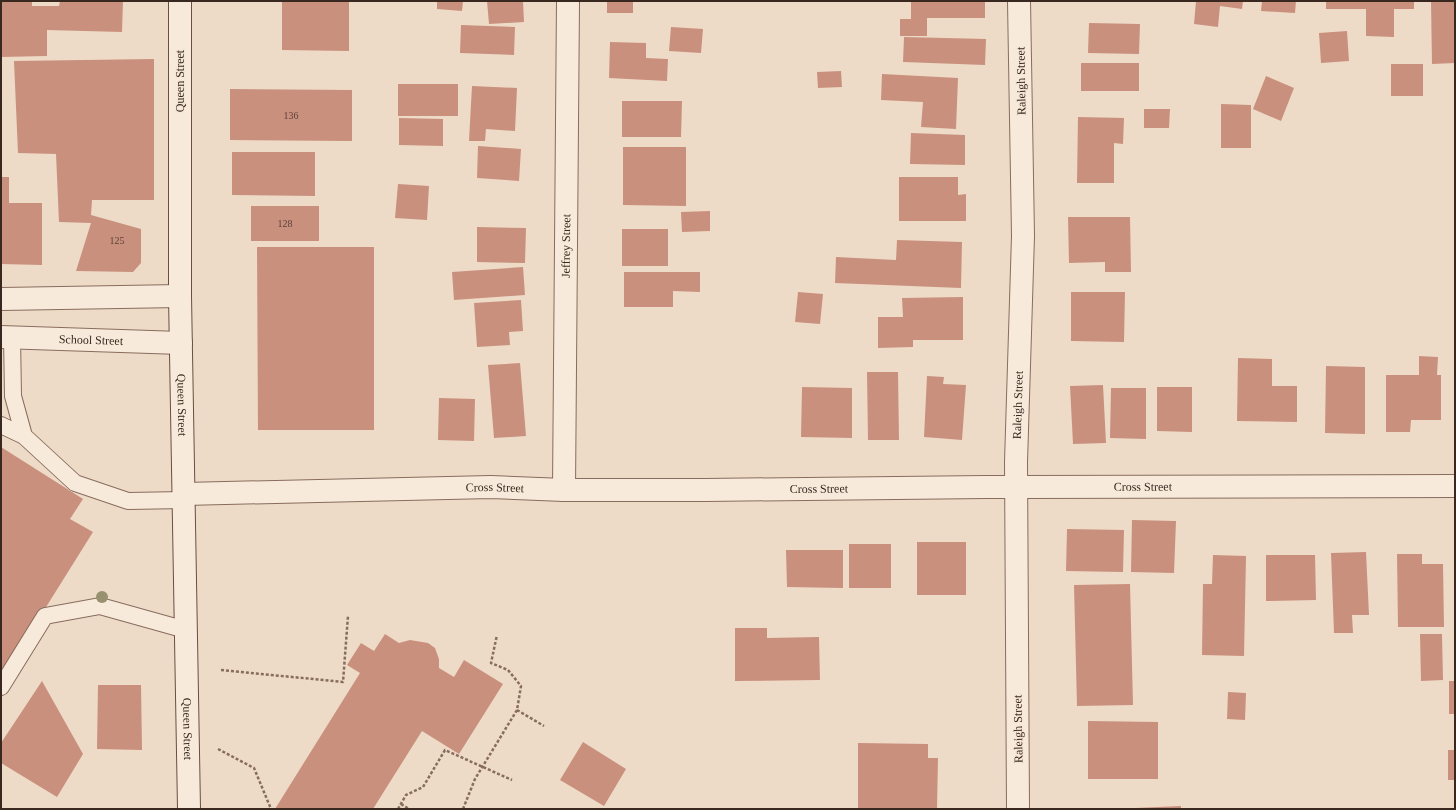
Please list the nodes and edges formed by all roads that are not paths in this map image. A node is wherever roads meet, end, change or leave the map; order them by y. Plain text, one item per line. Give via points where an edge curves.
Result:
1 (180, 1) edge
2 (568, 1) edge
3 (1019, 1) edge
4 (180, 296) junction
5 (1, 299) edge
6 (6, 337) edge
7 (181, 343) junction
8 (1, 425) edge
9 (24, 436) junction
10 (1455, 486) edge
11 (1015, 487) junction
12 (564, 490) junction
13 (184, 497) junction
14 (186, 630) junction
15 (1, 687) edge
16 (189, 809) edge
17 (1018, 809) edge

1 - 4 street, Queen Street
2 - 12 street, Jeffrey Street
3 - 11 street, Raleigh Street via 1023,236
4 - 5 street
4 - 7 street, Queen Street
6 - 7 street, School Street
6 - 9 lane via 13,396
7 - 13 street, Queen Street
8 - 9 lane
9 - 13 lane via 76,483 128,501
10 - 11 street, Cross Street
11 - 12 street, Cross Street
11 - 17 street, Raleigh Street
12 - 13 street, Cross Street via 492,487
13 - 14 street, Queen Street
14 - 15 lane via 100,606 46,616
14 - 16 street, Queen Street

